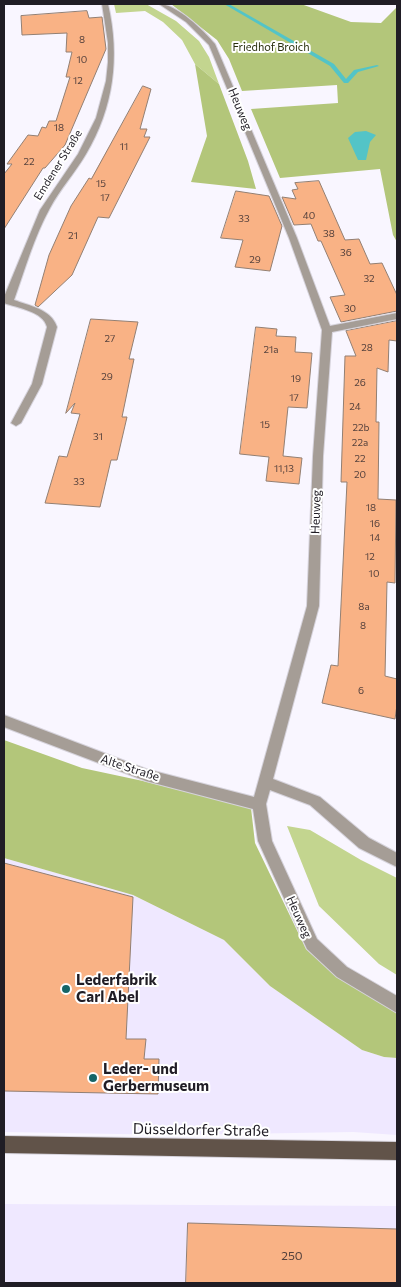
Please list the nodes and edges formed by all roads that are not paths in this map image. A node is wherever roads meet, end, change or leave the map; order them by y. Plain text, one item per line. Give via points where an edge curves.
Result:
1 (105, 4) edge
2 (162, 4) edge
3 (6, 300) edge
4 (397, 316) edge
5 (327, 330) junction
6 (16, 424) dead end
7 (4, 721) edge
8 (266, 782) junction
9 (259, 804) junction
10 (397, 860) edge
11 (397, 1005) edge
12 (4, 1144) edge
13 (397, 1151) edge

1 - 3 street, Emdener Straße via 113,48 111,79 101,115 82,154 51,197
2 - 5 street, Heuweg via 188,21 212,44
3 - 6 street, Emdener Straße via 41,313 50,320 52,328 37,384
4 - 5 street
5 - 8 street, Heuweg via 318,456 313,606
7 - 9 street, Alte Straße via 146,775
8 - 9 street, Heuweg
8 - 10 street via 315,801 364,843
9 - 11 street, Heuweg via 265,841 312,944 342,972
12 - 13 main road, Düsseldorfer Straße

